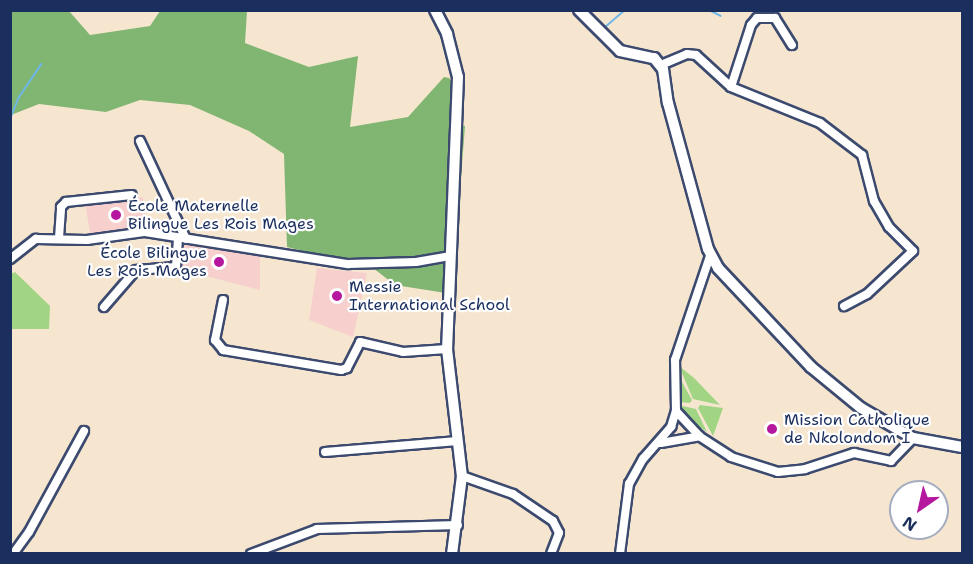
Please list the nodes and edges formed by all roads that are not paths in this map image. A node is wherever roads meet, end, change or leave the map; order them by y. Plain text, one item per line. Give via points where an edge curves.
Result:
1 (435, 10) edge
2 (579, 10) edge
3 (792, 45) dead end
4 (661, 65) junction
5 (731, 87) junction
6 (140, 141) dead end
7 (132, 195) dead end
8 (59, 238) junction
9 (182, 238) junction
10 (12, 256) edge
11 (449, 256) junction
12 (710, 256) junction
13 (223, 300) dead end
14 (104, 306) dead end
15 (844, 306) dead end
16 (447, 349) junction
17 (676, 411) junction
18 (84, 431) dead end
19 (699, 436) junction
20 (913, 438) junction
21 (458, 441) junction
22 (662, 443) junction
23 (963, 447) edge
24 (325, 452) dead end
25 (462, 476) junction
26 (458, 525) junction
27 (13, 554) edge
28 (251, 554) edge
29 (452, 554) edge
30 (551, 554) edge
31 (620, 554) edge

1 - 11 street via 447,34 458,77
2 - 4 street via 620,51 654,58
3 - 5 street via 775,18 757,18 751,25
4 - 5 street via 692,54
4 - 12 street
5 - 15 street via 820,123 859,151 865,160 874,201 889,227 913,251 867,294
6 - 9 street
7 - 8 street via 66,202 61,207
8 - 9 street via 87,240 145,232
8 - 10 street via 28,241
9 - 11 street via 348,264 416,262
9 - 14 street via 176,267 136,270
11 - 16 street
12 - 17 street via 675,360
12 - 20 street via 811,367 861,408
13 - 16 street via 215,340 224,350 344,370 360,342 403,352
16 - 21 street
17 - 19 street
17 - 22 street
18 - 27 street
19 - 20 street via 745,463 784,472 854,453 891,461
19 - 22 street
20 - 23 street
21 - 24 street
21 - 25 street
22 - 31 street via 643,459 629,484
25 - 26 street
25 - 30 street via 513,494 553,521 559,533
26 - 28 street via 317,529
26 - 29 street

